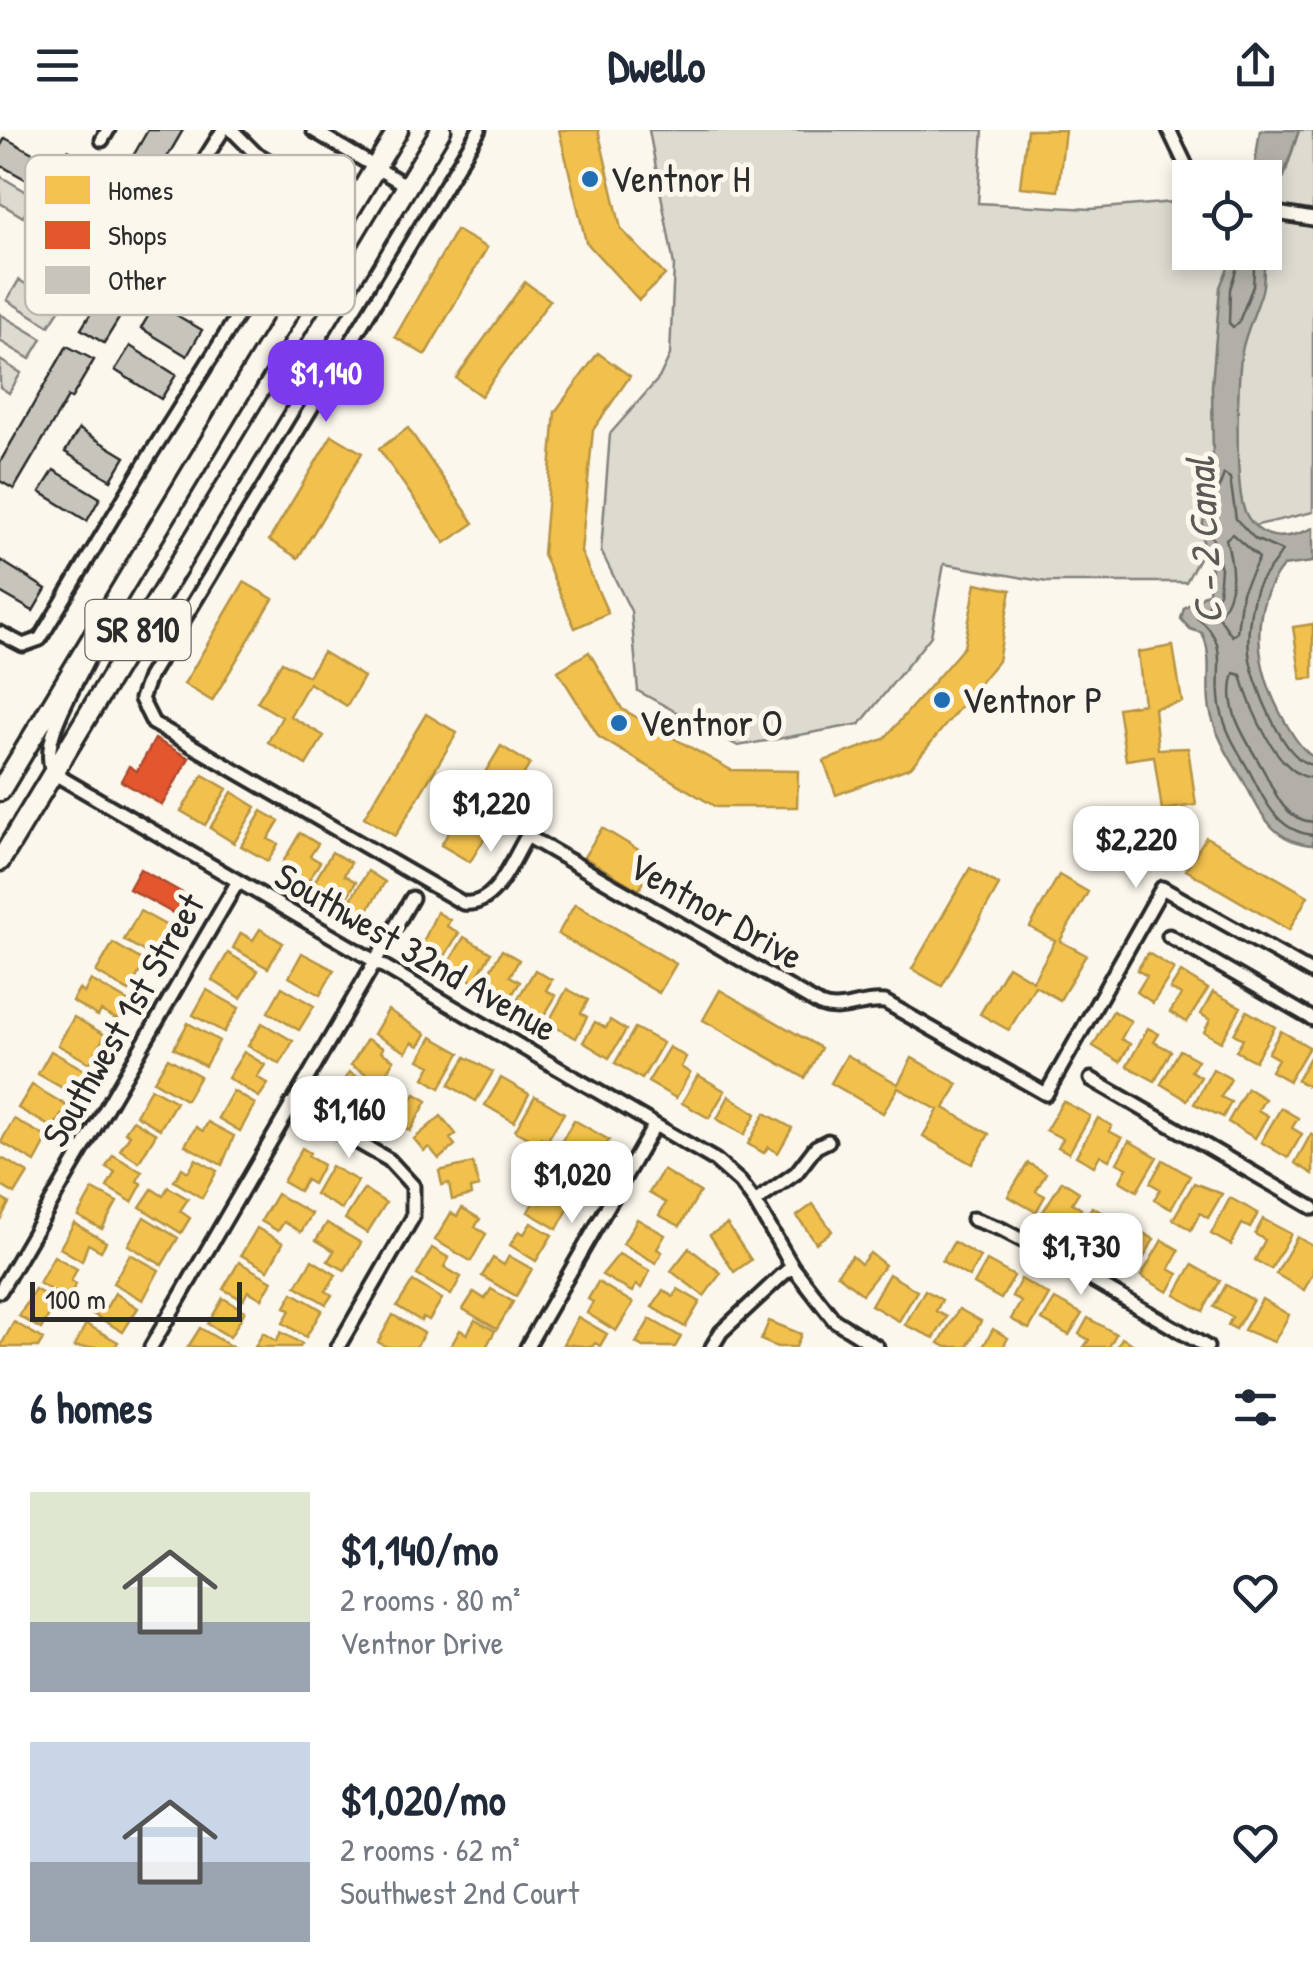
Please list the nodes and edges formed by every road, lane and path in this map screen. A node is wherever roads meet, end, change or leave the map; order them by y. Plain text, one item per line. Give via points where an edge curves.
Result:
1 (223, 130) edge
2 (232, 130) edge
3 (312, 130) edge
4 (398, 130) edge
5 (441, 130) edge
6 (479, 130) edge
7 (1169, 130) edge
8 (208, 155) edge
9 (258, 155) edge
10 (1183, 160) edge
11 (376, 167) junction
12 (407, 186) junction
13 (355, 202) edge
14 (1282, 213) edge
15 (1313, 219) edge
16 (355, 272) edge
17 (238, 315) edge
18 (287, 315) edge
19 (329, 315) edge
20 (126, 581) junction
21 (0, 632) edge
22 (53, 773) junction
23 (0, 791) edge
24 (0, 861) edge
25 (237, 884) junction
26 (412, 898) dead end
27 (1169, 936) dead end
28 (373, 961) junction
29 (1313, 972) edge
30 (1313, 1019) edge
31 (1091, 1079) dead end
32 (291, 1104) junction
33 (654, 1126) junction
34 (828, 1142) dead end
35 (755, 1202) junction
36 (1313, 1208) edge
37 (973, 1219) dead end
38 (792, 1266) junction
39 (0, 1291) edge
40 (150, 1347) edge
41 (338, 1347) edge
42 (527, 1347) edge
43 (712, 1347) edge
44 (876, 1347) edge
45 (1206, 1347) edge

1 - 8 street
2 - 9 street
3 - 11 street
4 - 11 main road, SR 810
5 - 12 main road, SR 810
6 - 29 street, Ventnor Drive via 148,676 145,712 158,726 463,903 489,898 527,836 820,1005 834,1010 886,1002 1046,1094 1162,888
7 - 10 street
11 - 12 street
11 - 13 main road, SR 810
12 - 16 main road, SR 810
14 - 15 street
17 - 21 street via 40,639 22,646
18 - 20 main road, SR 810
19 - 22 main road, SR 810
20 - 22 street via 53,733
20 - 23 main road, SR 810
22 - 24 main road, SR 810
22 - 25 street, Southwest 32nd Avenue
25 - 28 street, Southwest 32nd Avenue
25 - 39 street, Southwest 1st Street
26 - 28 street
27 - 30 street
28 - 32 street
28 - 33 street, Southwest 32nd Avenue
31 - 36 street
32 - 40 street
32 - 41 street via 389,1160 413,1186 413,1217
33 - 35 street, Southwest 32nd Avenue via 715,1160
33 - 42 street
34 - 35 street
35 - 38 street, Southwest 32nd Avenue
37 - 45 street
38 - 43 street
38 - 44 street, Southwest 32nd Avenue via 834,1320

